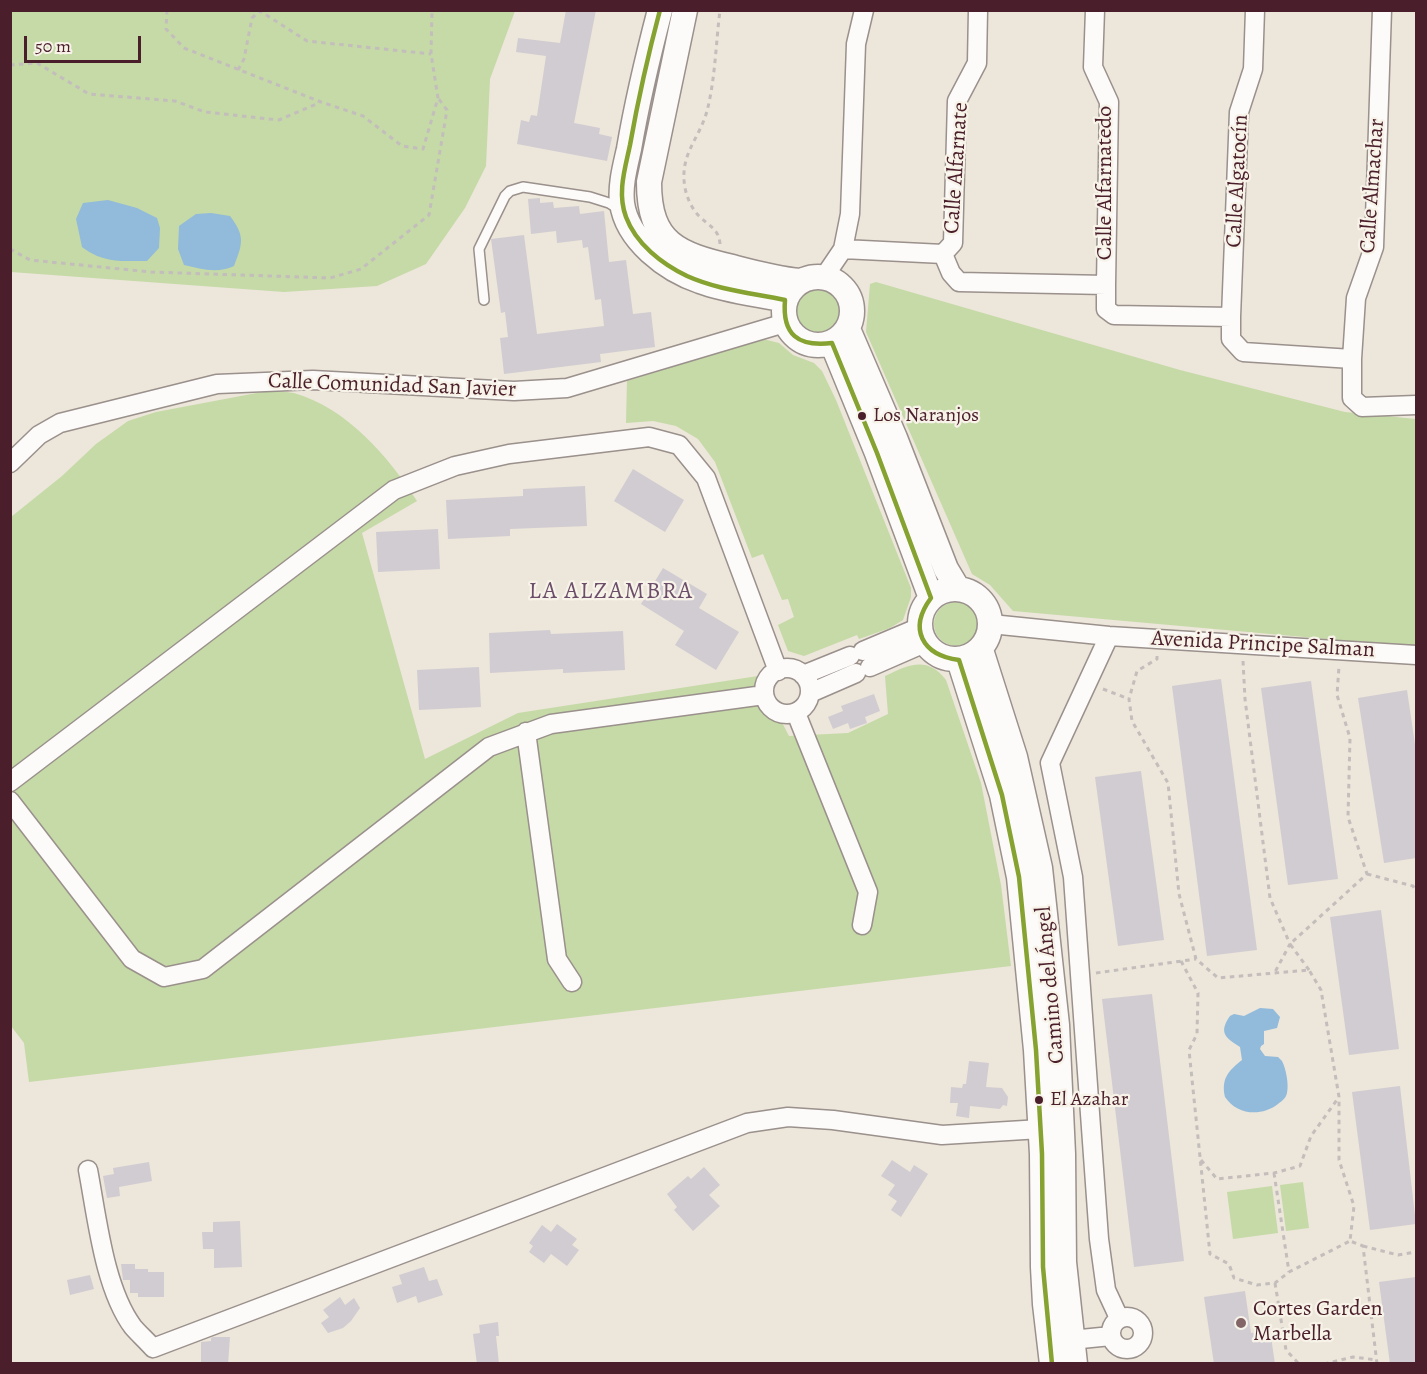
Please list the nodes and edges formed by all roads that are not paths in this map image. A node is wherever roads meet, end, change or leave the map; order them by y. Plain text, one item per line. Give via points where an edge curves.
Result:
1 (660, 10) edge
2 (685, 10) edge
3 (864, 10) edge
4 (978, 10) edge
5 (1095, 10) edge
6 (1255, 10) edge
7 (1382, 10) edge
8 (625, 213) junction
9 (843, 249) junction
10 (943, 254) junction
11 (812, 279) junction
12 (1106, 285) junction
13 (484, 300) dead end
14 (785, 311) junction
15 (1231, 317) junction
16 (840, 336) junction
17 (1352, 359) junction
18 (1416, 405) edge
19 (10, 463) edge
20 (958, 589) junction
21 (931, 598) junction
22 (991, 624) junction
23 (922, 635) junction
24 (1109, 636) junction
25 (970, 655) junction
26 (1416, 655) edge
27 (860, 662) junction
28 (778, 671) junction
29 (803, 675) junction
30 (810, 693) junction
31 (765, 695) junction
32 (796, 713) junction
33 (526, 732) junction
34 (10, 782) edge
35 (10, 801) edge
36 (862, 925) dead end
37 (572, 982) dead end
38 (1041, 1129) junction
39 (88, 1170) dead end
40 (1119, 1318) junction
41 (1071, 1340) junction
42 (1117, 1349) edge
43 (1052, 1364) edge
44 (1075, 1364) edge

1 - 8 street via 622,184
2 - 11 street via 649,182 653,217 666,240 685,253 779,279
3 - 9 street via 856,44 850,214
4 - 10 street, Calle Alfarnate via 976,63 957,101 953,243
5 - 12 street, Calle Alfarnatedo via 1093,67 1109,102
6 - 15 street, Calle Algatocín via 1253,69 1239,112
7 - 17 street, Calle Almachar via 1374,247 1356,298
8 - 13 lane via 590,197 523,187 510,191 479,249
8 - 14 street via 643,244 680,272
9 - 10 street
9 - 11 street
10 - 12 street via 959,282
11 - 14 street via 791,289
11 - 16 street via 834,281 849,297 852,318
12 - 15 street, Calle Alfarnatedo via 1106,309 1114,315
14 - 16 street via 792,335 804,343 818,346
14 - 19 street, Calle Comunidad San Javier via 567,388 514,391 313,380 217,384 60,423 39,435
15 - 17 street, Calle Algatocín via 1232,339 1243,352
16 - 20 street via 895,438
16 - 21 street via 877,453
17 - 18 street, Calle Almachar via 1352,398 1362,407
20 - 21 street
20 - 22 street via 969,591 985,604
21 - 23 street via 922,611
22 - 24 street, Avenida Principe Salman
22 - 25 street via 988,638
23 - 25 street via 939,656 948,659
23 - 27 street
24 - 26 street, Avenida Principe Salman
24 - 40 street via 1050,763 1073,877 1099,1239 1106,1290
25 - 38 street, Camino del Ángel via 1018,877 1032,992
25 - 41 street, Camino del Ángel via 1015,757 1040,868 1057,1025
27 - 29 street
27 - 30 street
28 - 29 street via 795,670
28 - 31 street via 767,681
28 - 34 street via 706,478 679,445 649,437 509,454 455,466 394,490
29 - 30 street
30 - 32 street via 806,705
31 - 32 street via 771,708 783,714
31 - 33 street via 551,724
32 - 36 street via 868,892
33 - 35 street via 489,747 203,969 164,978 132,959
33 - 37 street via 557,959
38 - 39 street via 942,1135 788,1117 747,1123 153,1348 133,1327 119,1302 106,1261
38 - 43 street, Camino del Ángel via 1043,1276
40 - 42 street via 1112,1326
40 - 42 street via 1135,1318 1143,1331 1137,1346
41 - 42 street
41 - 44 street, Camino del Ángel

